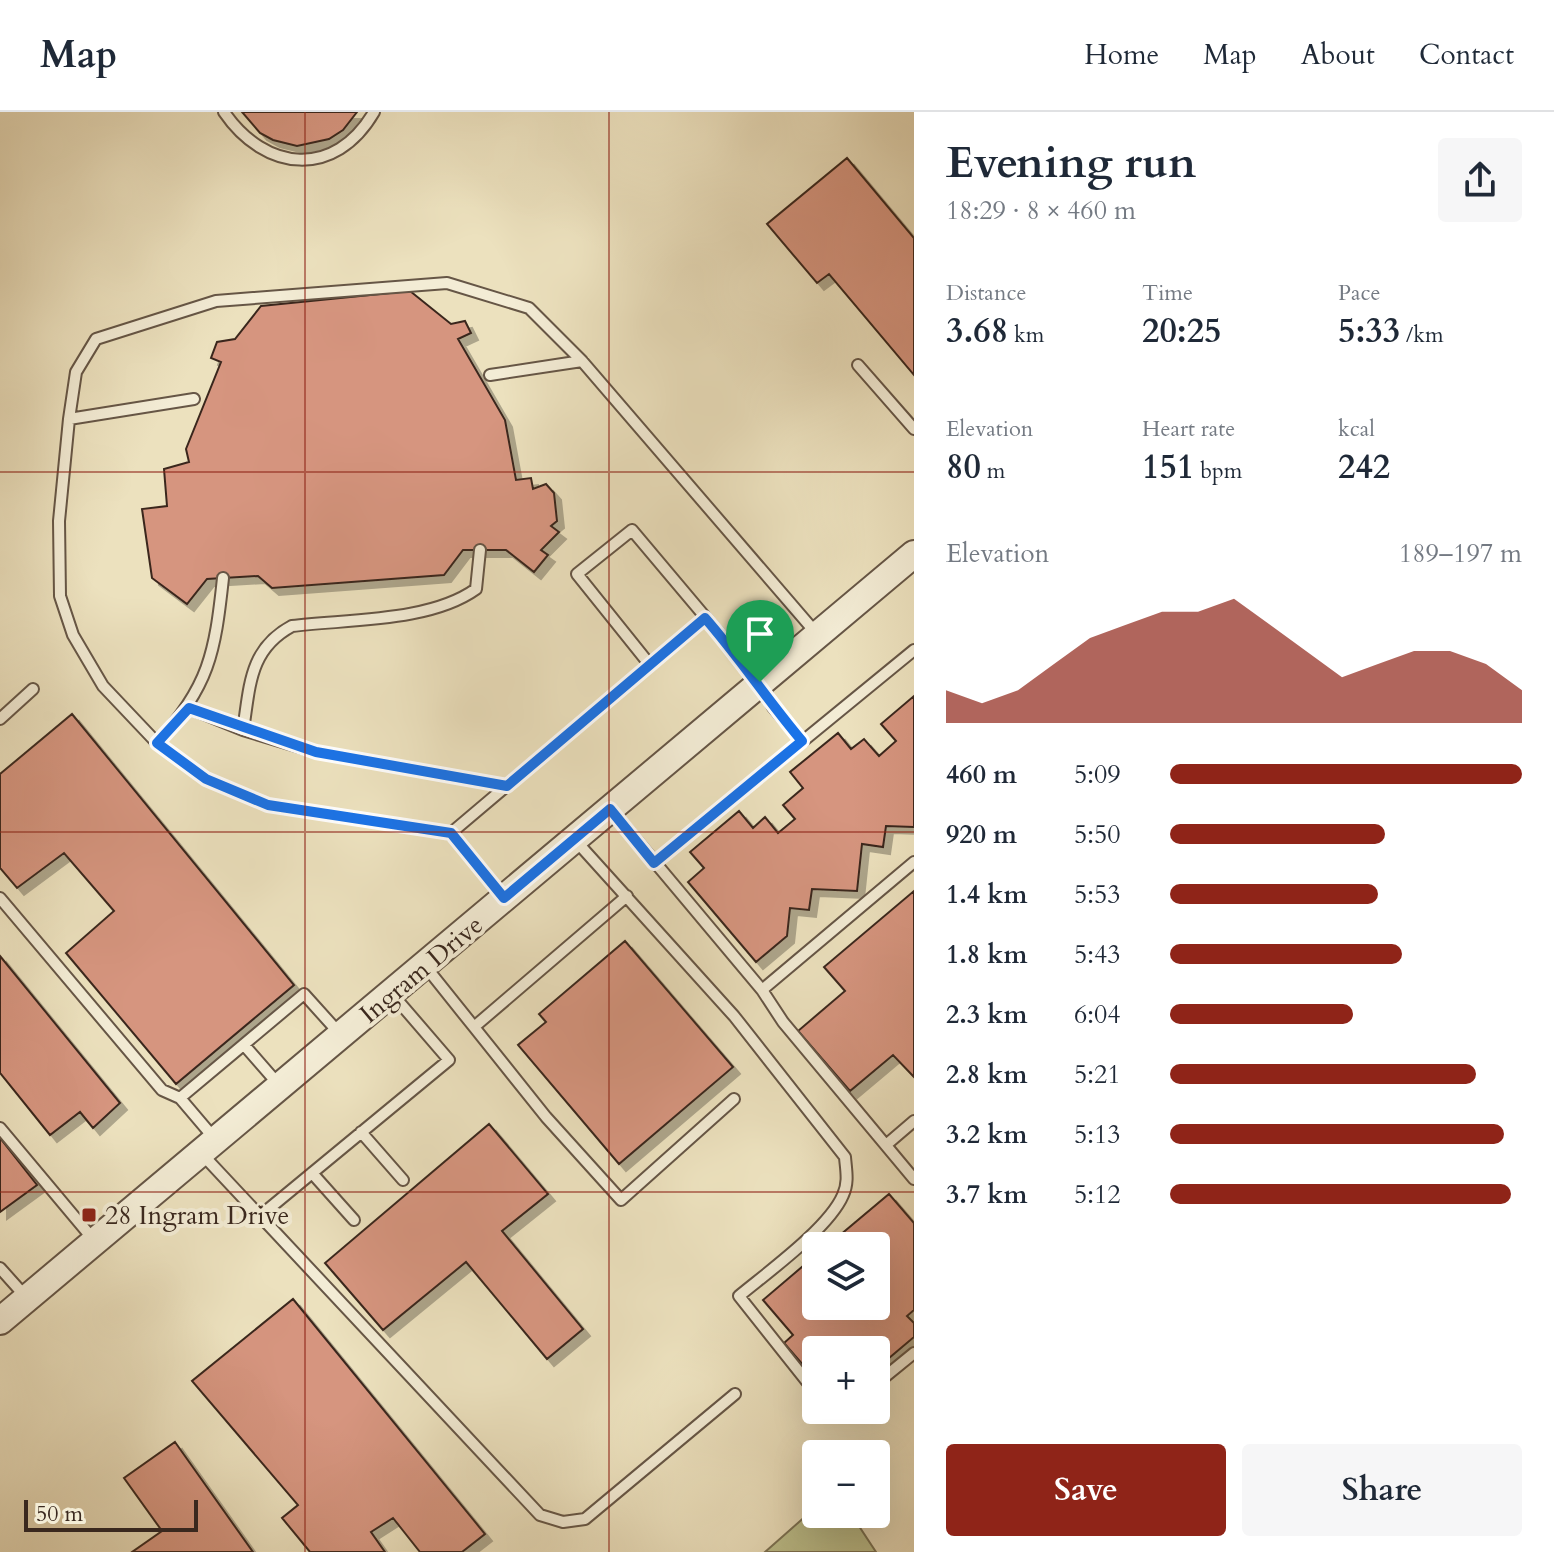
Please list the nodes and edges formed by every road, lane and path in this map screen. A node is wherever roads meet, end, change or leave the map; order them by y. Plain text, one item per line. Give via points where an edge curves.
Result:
1 (224, 112) edge
2 (374, 112) edge
3 (582, 361) junction
4 (858, 365) dead end
5 (490, 375) dead end
6 (194, 399) dead end
7 (69, 419) junction
8 (914, 429) edge
9 (480, 550) dead end
10 (914, 554) edge
11 (223, 578) dead end
12 (705, 618) junction
13 (818, 635) junction
14 (914, 650) edge
15 (650, 665) junction
16 (760, 682) junction
17 (33, 689) dead end
18 (189, 708) junction
19 (0, 719) edge
20 (243, 730) junction
21 (802, 741) junction
22 (157, 743) junction
23 (507, 786) junction
24 (610, 809) junction
25 (451, 833) junction
26 (574, 840) junction
27 (914, 862) edge
28 (654, 863) junction
29 (627, 896) junction
30 (0, 898) edge
31 (504, 898) junction
32 (425, 965) junction
33 (762, 990) junction
34 (392, 993) junction
35 (474, 1027) junction
36 (341, 1036) junction
37 (244, 1045) junction
38 (281, 1087) junction
39 (180, 1098) junction
40 (734, 1099) dead end
41 (914, 1121) edge
42 (0, 1128) edge
43 (361, 1132) junction
44 (886, 1145) junction
45 (209, 1146) junction
46 (312, 1173) junction
47 (914, 1179) edge
48 (403, 1180) dead end
49 (260, 1216) junction
50 (354, 1220) dead end
51 (95, 1241) junction
52 (0, 1268) edge
53 (27, 1299) junction
54 (0, 1321) edge
55 (914, 1353) edge
56 (890, 1373) edge
57 (802, 1375) edge
58 (735, 1394) dead end

1 - 2 lane via 240,135 261,151 286,159 338,151 359,135
3 - 5 lane
3 - 7 lane via 529,308 447,283 216,301 96,339 76,372
3 - 13 lane
4 - 8 lane
6 - 7 lane
7 - 22 lane via 59,521 60,596 73,635 103,686
9 - 20 lane via 476,589 458,602 434,610 292,626 273,637 252,676
10 - 13 street, Ingram Drive
11 - 18 lane via 215,644
12 - 15 lane
12 - 15 lane via 632,530 577,574
12 - 16 lane
13 - 16 street, Ingram Drive
14 - 21 lane
15 - 23 lane
16 - 21 lane
16 - 24 street, Ingram Drive
17 - 19 lane
18 - 20 lane
18 - 22 lane
20 - 23 lane via 316,752
21 - 28 lane
22 - 25 lane via 206,779 268,805
23 - 25 lane
24 - 26 street, Ingram Drive
24 - 28 lane
25 - 31 lane
26 - 29 lane
26 - 31 street, Ingram Drive
27 - 33 lane
28 - 33 lane
29 - 35 lane
29 - 57 lane via 734,1016 845,1157 843,1197 810,1236 739,1296
30 - 39 lane via 162,1090
31 - 32 street, Ingram Drive
32 - 34 street, Ingram Drive
32 - 35 lane
33 - 44 lane
34 - 36 street, Ingram Drive
34 - 43 lane via 449,1060
35 - 40 lane via 621,1200
36 - 37 lane via 304,994
36 - 38 street, Ingram Drive
37 - 38 lane
37 - 39 lane
38 - 45 street, Ingram Drive
39 - 45 lane
41 - 44 lane
42 - 51 lane
43 - 46 lane
43 - 48 lane
44 - 47 lane
45 - 49 lane
45 - 51 street, Ingram Drive
46 - 49 lane
46 - 50 lane
49 - 58 lane via 550,1520 585,1519
51 - 53 street, Ingram Drive
52 - 53 lane
53 - 54 street, Ingram Drive
55 - 56 lane

